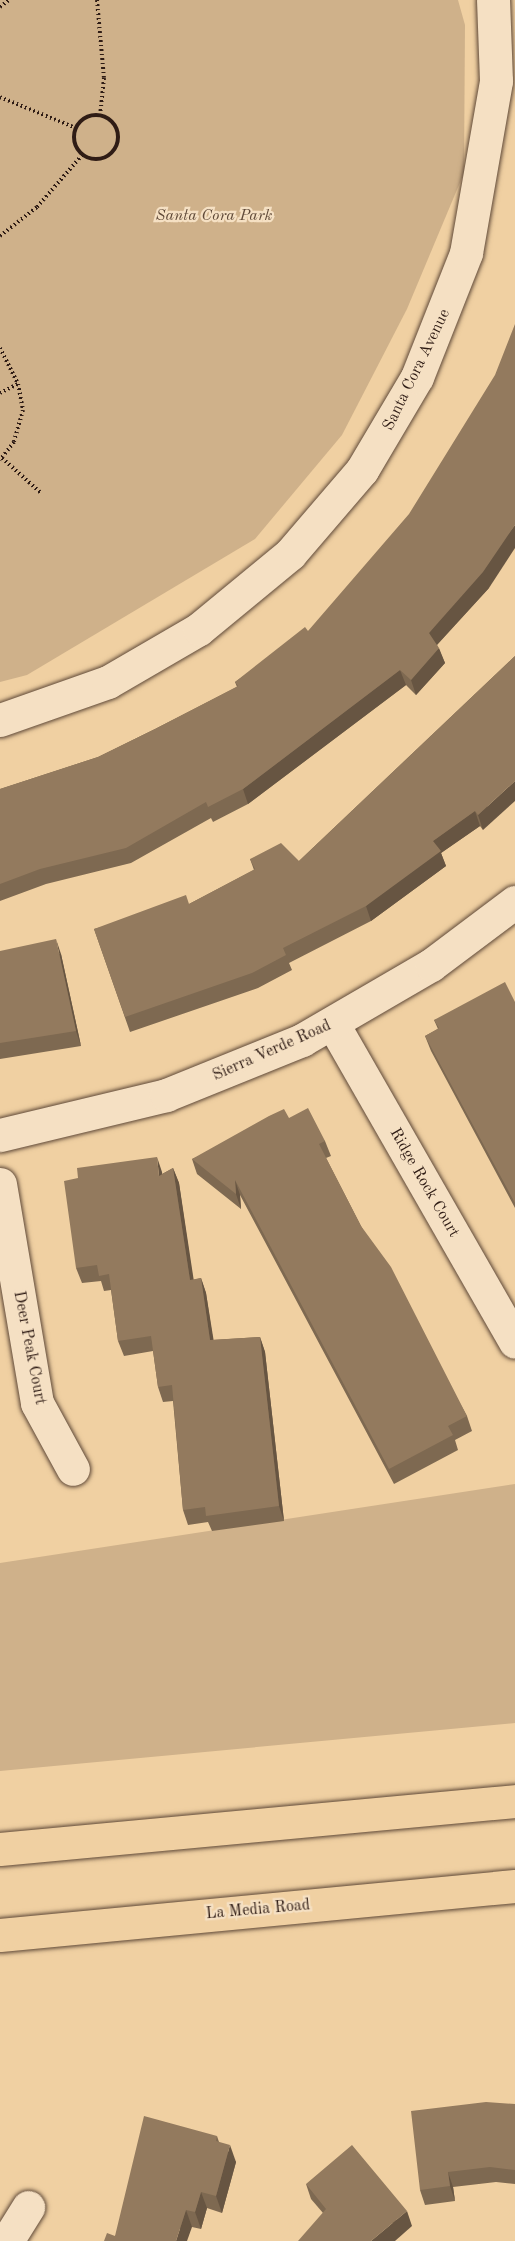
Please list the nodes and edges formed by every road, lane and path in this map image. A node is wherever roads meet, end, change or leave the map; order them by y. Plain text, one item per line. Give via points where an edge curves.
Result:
1 (9, 0) edge
2 (97, 0) edge
3 (0, 7) edge
4 (501, 17) edge
5 (0, 97) edge
6 (100, 116) junction
7 (76, 128) junction
8 (83, 154) junction
9 (0, 236) edge
10 (0, 348) edge
11 (18, 384) junction
12 (0, 393) edge
13 (1, 459) edge
14 (41, 493) dead end
15 (0, 720) edge
16 (515, 902) edge
17 (333, 1024) junction
18 (0, 1136) edge
19 (0, 1184) edge
20 (515, 1342) edge
21 (73, 1469) dead end
22 (515, 1801) edge
23 (0, 1849) edge
24 (515, 1886) edge
25 (0, 1935) edge
26 (28, 2207) dead end
27 (7, 2241) edge

1 - 3 path
2 - 6 path via 104,78
4 - 15 street, Santa Cora Avenue via 496,81 466,253 417,377 362,470 290,554 199,629 108,682
5 - 7 path
6 - 7 path via 86,118
6 - 8 path via 116,128 114,149 103,158
7 - 8 path via 75,142
8 - 9 path via 38,207
10 - 11 path
11 - 12 path
11 - 13 path via 23,410 14,442
13 - 14 path
16 - 17 street, Sierra Verde Road via 431,965
17 - 18 street, Sierra Verde Road via 166,1095
17 - 20 street, Ridge Rock Court
19 - 21 street, Deer Peak Court via 37,1403
22 - 23 main road
24 - 25 main road, La Media Road
26 - 27 street

